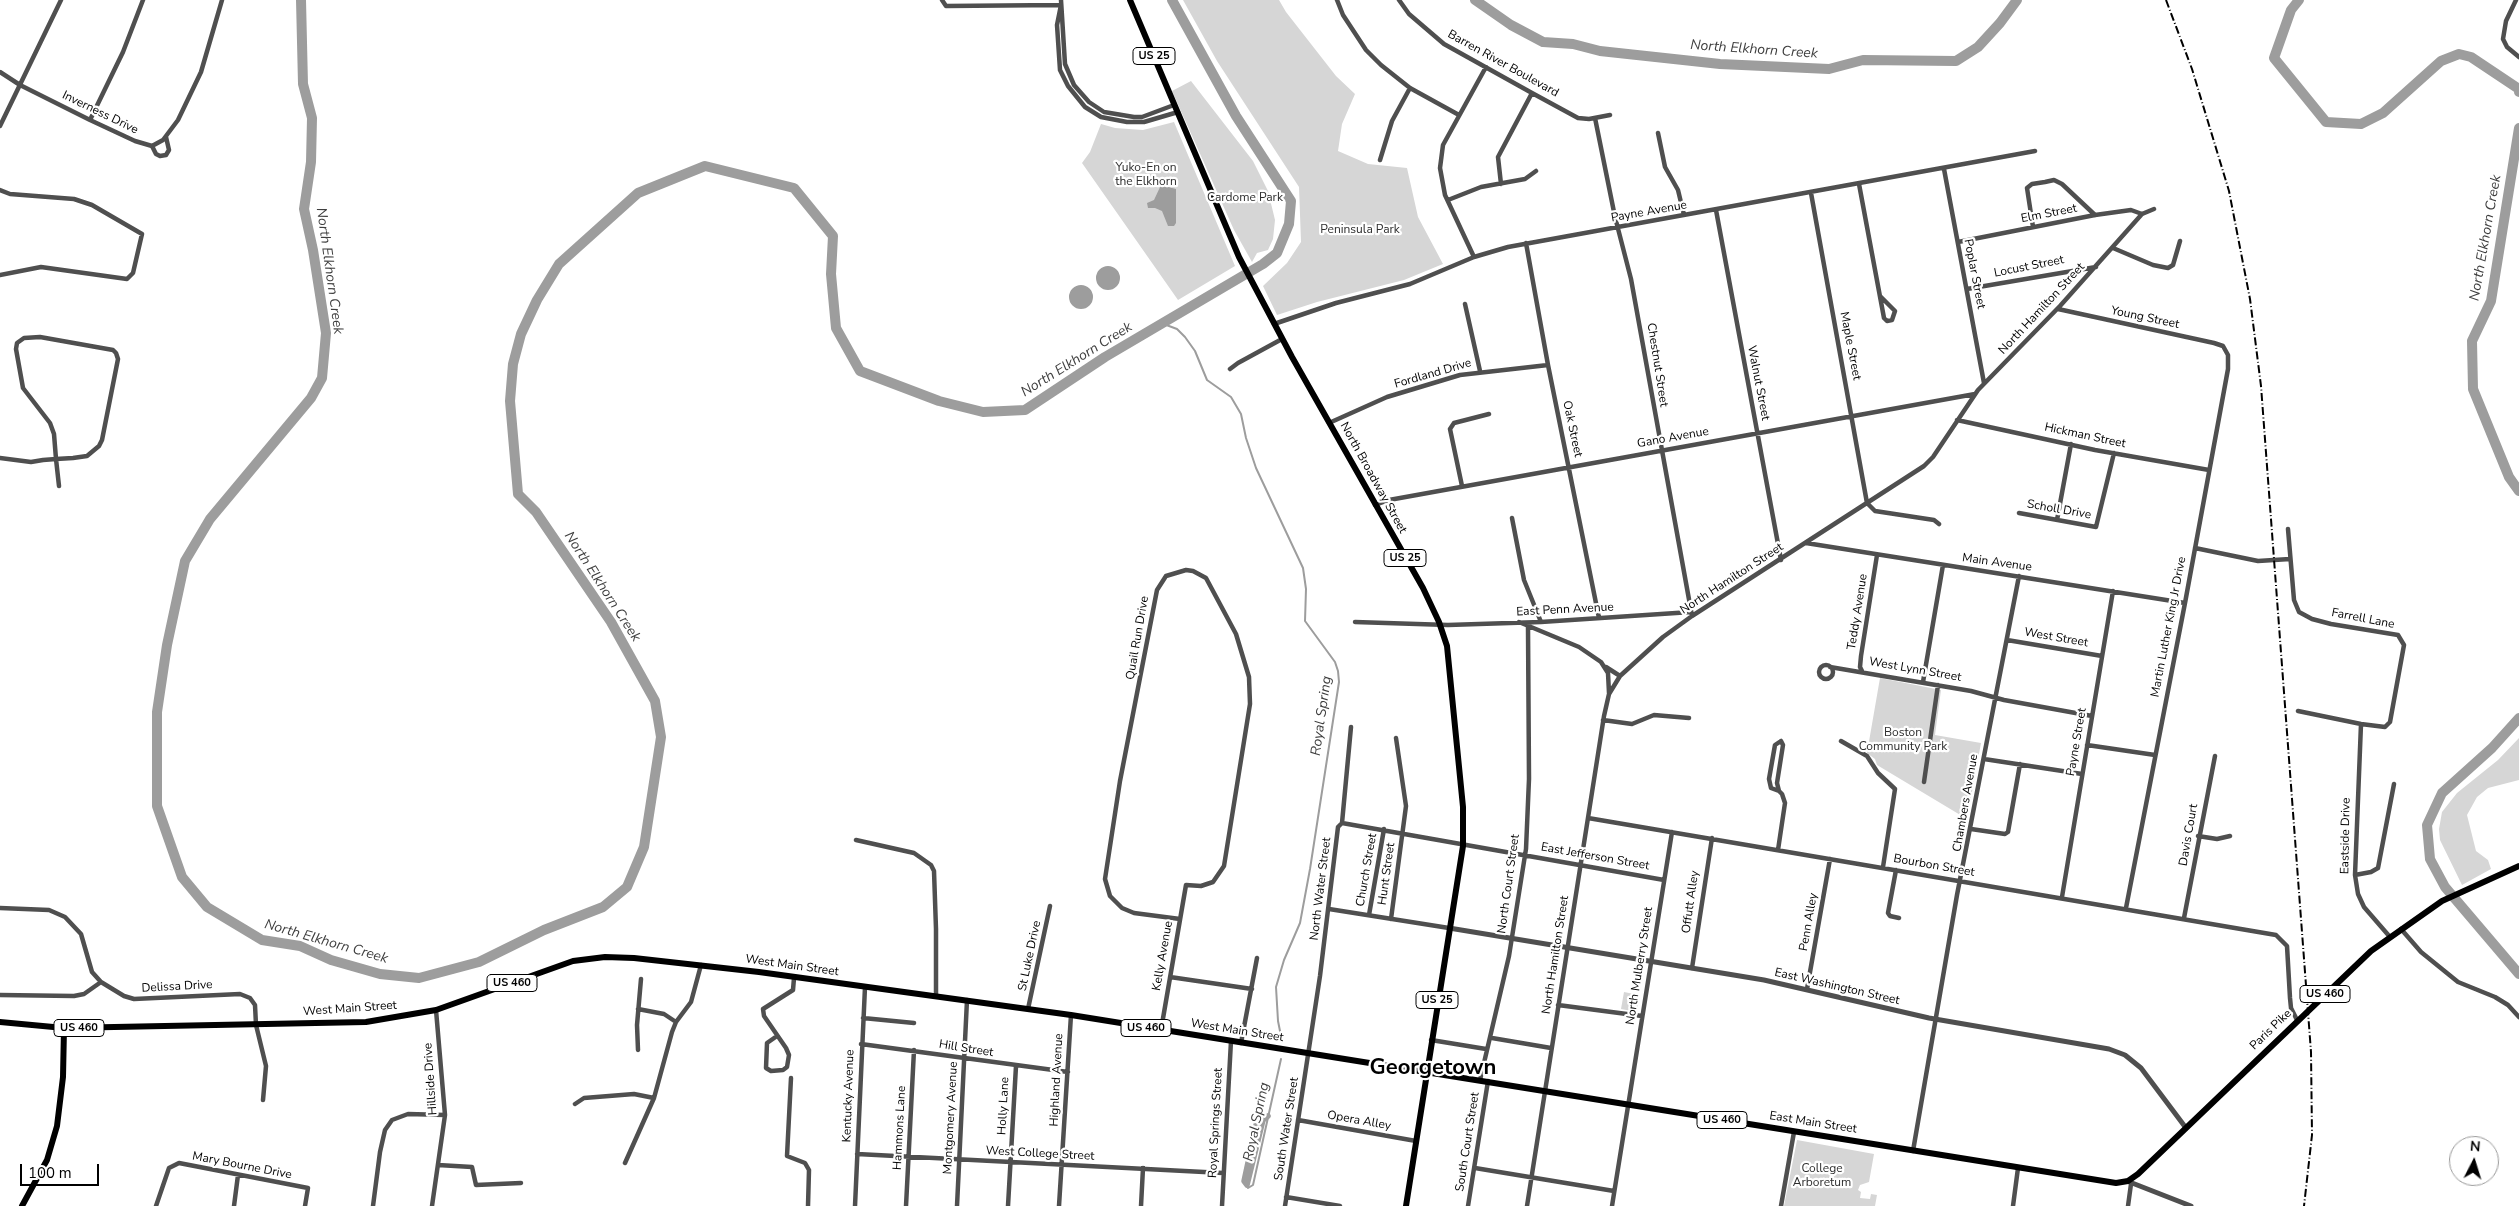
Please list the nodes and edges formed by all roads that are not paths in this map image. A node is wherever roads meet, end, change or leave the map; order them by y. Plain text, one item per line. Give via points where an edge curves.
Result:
1 (61, 0) edge
2 (143, 0) edge
3 (222, 0) edge
4 (942, 0) edge
5 (973, 0) edge
6 (1130, 0) edge
7 (1337, 0) edge
8 (1399, 0) edge
9 (2516, 0) edge
10 (1061, 2) edge
11 (972, 6) junction
12 (2519, 57) edge
13 (1486, 67) junction
14 (0, 72) edge
15 (20, 85) junction
16 (1410, 88) junction
17 (1532, 93) junction
18 (1174, 105) junction
19 (1178, 112) junction
20 (1459, 115) junction
21 (1610, 115) dead end
22 (1595, 118) junction
23 (90, 120) junction
24 (0, 126) edge
25 (1658, 133) dead end
26 (166, 138) junction
27 (152, 146) junction
28 (2035, 151) dead end
29 (1380, 160) dead end
30 (1944, 169) junction
31 (1536, 171) dead end
32 (1501, 184) junction
33 (1859, 184) junction
34 (0, 190) edge
35 (1810, 193) junction
36 (1448, 200) junction
37 (2154, 208) dead end
38 (1716, 210) junction
39 (2142, 214) junction
40 (1684, 215) junction
41 (2095, 215) junction
42 (2033, 227) junction
43 (1618, 228) junction
44 (2180, 241) dead end
45 (1958, 242) junction
46 (1526, 244) junction
47 (2113, 248) junction
48 (1474, 257) junction
49 (2096, 267) junction
50 (0, 275) edge
51 (1966, 289) junction
52 (1880, 296) junction
53 (1466, 304) dead end
54 (2058, 309) junction
55 (1274, 324) junction
56 (1282, 339) junction
57 (2226, 350) joint
58 (1548, 365) junction
59 (1230, 369) dead end
60 (1480, 371) junction
61 (1984, 383) junction
62 (1975, 394) junction
63 (1489, 414) dead end
64 (1852, 416) junction
65 (1957, 420) junction
66 (1330, 423) junction
67 (1758, 433) junction
68 (2071, 444) junction
69 (1661, 450) junction
70 (2114, 453) junction
71 (0, 458) edge
72 (56, 459) junction
73 (1570, 467) junction
74 (2209, 470) junction
75 (59, 486) dead end
76 (1462, 486) junction
77 (1867, 503) junction
78 (1375, 505) junction
79 (2019, 513) dead end
80 (1512, 518) dead end
81 (2057, 520) junction
82 (1940, 524) dead end
83 (2288, 528) dead end
84 (1806, 543) junction
85 (2195, 548) junction
86 (1877, 555) junction
87 (1781, 560) junction
88 (2288, 560) junction
89 (1943, 565) junction
90 (2019, 576) junction
91 (2113, 591) junction
92 (2185, 603) junction
93 (1691, 614) junction
94 (1599, 618) junction
95 (1355, 622) dead end
96 (1519, 622) junction
97 (1541, 622) junction
98 (1440, 624) junction
99 (1528, 627) junction
100 (2007, 640) junction
101 (2102, 656) junction
102 (1606, 667) junction
103 (1830, 667) dead end
104 (1862, 671) junction
105 (1620, 676) junction
106 (1923, 682) junction
107 (1938, 685) junction
108 (1609, 694) junction
109 (1995, 697) junction
110 (2298, 711) dead end
111 (2092, 716) junction
112 (1689, 718) dead end
113 (1603, 720) junction
114 (2361, 724) junction
115 (1351, 727) dead end
116 (1396, 738) dead end
117 (1841, 741) dead end
118 (2087, 745) junction
119 (2155, 755) junction
120 (2215, 756) dead end
121 (1984, 759) junction
122 (2020, 764) junction
123 (2082, 774) junction
124 (1924, 782) dead end
125 (2394, 784) dead end
126 (1778, 791) junction
127 (1588, 818) junction
128 (1342, 823) junction
129 (1384, 829) junction
130 (1971, 829) junction
131 (1403, 832) junction
132 (1672, 832) junction
133 (2198, 836) junction
134 (2230, 836) dead end
135 (1712, 838) junction
136 (856, 840) dead end
137 (1463, 843) junction
138 (1778, 850) junction
139 (1525, 854) junction
140 (1830, 858) junction
141 (1581, 864) junction
142 (2519, 866) edge
143 (1884, 867) junction
144 (1896, 870) junction
145 (2354, 875) junction
146 (1664, 880) junction
147 (1961, 881) junction
148 (1186, 885) joint
149 (2062, 897) junction
150 (1050, 906) dead end
151 (0, 908) edge
152 (2126, 908) junction
153 (1328, 909) junction
154 (1369, 915) junction
155 (1899, 918) dead end
156 (2184, 918) junction
157 (1180, 919) junction
158 (1391, 919) junction
159 (1449, 928) junction
160 (2401, 929) junction
161 (2390, 937) junction
162 (1512, 939) junction
163 (1567, 948) junction
164 (1257, 958) dead end
165 (1651, 962) junction
166 (701, 965) junction
167 (1692, 968) junction
168 (1170, 977) junction
169 (794, 978) junction
170 (641, 979) dead end
171 (101, 982) junction
172 (865, 986) junction
173 (1252, 989) junction
174 (1807, 989) junction
175 (0, 995) edge
176 (936, 996) junction
177 (967, 1000) junction
178 (1558, 1005) junction
179 (638, 1009) junction
180 (1028, 1009) junction
181 (436, 1010) junction
182 (1070, 1015) junction
183 (1642, 1016) junction
184 (2519, 1017) edge
185 (862, 1018) junction
186 (1936, 1019) junction
187 (2297, 1020) junction
188 (0, 1022) edge
189 (676, 1022) junction
190 (914, 1023) dead end
191 (256, 1025) junction
192 (64, 1028) junction
193 (1161, 1030) junction
194 (777, 1036) junction
195 (1492, 1038) junction
196 (1431, 1040) junction
197 (1231, 1042) junction
198 (1241, 1043) junction
199 (861, 1044) junction
200 (1551, 1048) junction
201 (1486, 1049) junction
202 (638, 1050) dead end
203 (914, 1050) junction
204 (1308, 1054) junction
205 (964, 1058) junction
206 (1016, 1066) junction
207 (1068, 1072) junction
208 (1426, 1072) junction
209 (791, 1078) dead end
210 (1480, 1080) junction
211 (1488, 1081) junction
212 (1545, 1090) junction
213 (654, 1098) junction
214 (263, 1100) dead end
215 (575, 1104) dead end
216 (1628, 1104) junction
217 (445, 1115) junction
218 (1298, 1120) junction
219 (2186, 1128) junction
220 (1794, 1132) junction
221 (1416, 1141) junction
222 (1913, 1151) junction
223 (857, 1154) junction
224 (909, 1158) junction
225 (960, 1160) junction
226 (625, 1163) dead end
227 (1011, 1163) junction
228 (438, 1165) junction
229 (1061, 1166) junction
230 (1142, 1168) junction
231 (1475, 1168) junction
232 (2018, 1168) junction
233 (1223, 1173) junction
234 (238, 1175) junction
235 (1532, 1176) junction
236 (2129, 1182) junction
237 (520, 1183) dead end
238 (1614, 1191) junction
239 (1286, 1197) junction
240 (22, 1206) edge
241 (156, 1206) edge
242 (234, 1206) edge
243 (305, 1206) edge
244 (373, 1206) edge
245 (432, 1206) edge
246 (808, 1206) edge
247 (855, 1206) edge
248 (906, 1206) edge
249 (957, 1206) edge
250 (1008, 1206) edge
251 (1060, 1206) edge
252 (1141, 1206) edge
253 (1222, 1206) edge
254 (1285, 1206) edge
255 (1340, 1206) edge
256 (1406, 1206) edge
257 (1468, 1206) edge
258 (1527, 1206) edge
259 (1612, 1206) edge
260 (1781, 1206) edge
261 (2013, 1206) edge
262 (2128, 1206) edge
263 (2191, 1206) edge

1 - 15 street
2 - 23 street via 123,52
3 - 26 street via 201,72
4 - 11 street via 946,6
5 - 11 street
6 - 18 main road, US 25
7 - 16 street via 1366,50
8 - 13 street, Barren River Boulevard via 1428,32
9 - 12 street via 2506,21 2503,39 2506,47
10 - 11 street
10 - 18 street via 1065,64 1074,85 1089,102 1104,112 1134,117
10 - 19 street via 1057,25 1060,70 1085,107 1101,117 1126,122 1144,122
13 - 17 street, Barren River Boulevard
13 - 20 street
14 - 15 street, Inverness Drive
15 - 23 street, Inverness Drive
15 - 24 street
16 - 20 street
16 - 29 street via 1392,121
17 - 22 street, Barren River Boulevard via 1578,118
17 - 32 street via 1498,157
18 - 19 main road, US 25
19 - 55 main road, North Broadway Street / US 25 via 1240,257
20 - 36 street via 1441,155 1442,182
21 - 22 street, Barren River Boulevard
22 - 43 street, Chestnut Street
23 - 27 street, Inverness Drive
25 - 40 street via 1665,167 1678,190
26 - 27 street
26 - 27 street, Inverness Drive via 169,150 166,155 156,154
28 - 30 street, Payne Avenue
30 - 33 street, Payne Avenue
30 - 45 street, Poplar Street
31 - 32 street via 1525,179
32 - 36 street
33 - 35 street, Payne Avenue
33 - 52 street
34 - 50 street via 10,194 74,199 92,205 142,234 133,273 127,279 41,267
35 - 38 street, Payne Avenue
35 - 64 street, Maple Street
36 - 48 street
37 - 39 street, North Hamilton Street
38 - 40 street, Payne Avenue
38 - 67 street, Walnut Street
39 - 41 street, Elm Street via 2131,210
39 - 47 street, North Hamilton Street
40 - 43 street, Payne Avenue
41 - 42 street, Elm Street
41 - 42 street via 2062,184 2054,180 2038,183 2027,188
42 - 45 street, Elm Street
43 - 46 street, Payne Avenue
43 - 69 street, Chestnut Street via 1632,279
44 - 47 street via 2173,265 2168,268
45 - 51 street, Poplar Street
46 - 48 street, Payne Avenue
46 - 58 street, Oak Street
47 - 49 street, North Hamilton Street
48 - 55 street, Payne Avenue via 1410,284 1336,303
49 - 51 street, Locust Street
49 - 54 street, North Hamilton Street
51 - 61 street, Poplar Street
52 - 52 street via 1895,311 1892,320 1885,320
53 - 60 street
54 - 57 street, Young Street via 2214,343
54 - 61 street, North Hamilton Street
55 - 56 main road, North Broadway Street / US 25
56 - 59 street
56 - 66 main road, North Broadway Street / US 25
57 - 74 street, Martin Luther King Jr Drive via 2228,369
58 - 60 street, Fordland Drive via 1509,371
58 - 73 street, Oak Street
60 - 66 street, Fordland Drive via 1387,397
61 - 62 street, North Hamilton Street
62 - 64 street, Gano Avenue
62 - 65 street, North Hamilton Street
63 - 76 street via 1454,423 1450,429
64 - 67 street, Gano Avenue
64 - 77 street, Maple Street
65 - 68 street, Hickman Street
65 - 77 street, North Hamilton Street via 1929,462
66 - 78 main road, North Broadway Street / US 25
67 - 69 street, Gano Avenue
67 - 87 street, Walnut Street
68 - 70 street, Hickman Street
68 - 81 street
69 - 73 street, Gano Avenue
69 - 93 street, Chestnut Street
70 - 74 street, Hickman Street
70 - 81 street, Scholl Drive via 2096,527
71 - 72 street via 20,462
72 - 72 street via 86,456 99,446 118,359 116,353 105,348 49,338 24,338 16,349 23,388 50,423
72 - 75 street
73 - 76 street, Gano Avenue
73 - 94 street, Oak Street
74 - 85 street, Martin Luther King Jr Drive
76 - 78 street, Gano Avenue
77 - 82 street via 1875,511 1934,520
77 - 84 street, North Hamilton Street
78 - 98 main road, North Broadway Street / US 25
79 - 81 street, Scholl Drive
80 - 97 street via 1524,580
83 - 88 street
84 - 86 street, Main Avenue
84 - 87 street, North Hamilton Street
85 - 88 street via 2268,561
85 - 92 street, Martin Luther King Jr Drive
86 - 89 street, Main Avenue
86 - 104 street, Teddy Avenue via 1861,656
87 - 93 street, North Hamilton Street
88 - 114 street, Farrell Lane via 2296,608 2303,615 2398,635 2402,640 2403,656 2388,725
89 - 90 street, Main Avenue
89 - 106 street
90 - 91 street, Main Avenue
90 - 100 street, Chambers Avenue
91 - 92 street, Main Avenue
91 - 101 street, Payne Street
92 - 119 street, Martin Luther King Jr Drive
93 - 94 street, East Penn Avenue
93 - 105 street, North Hamilton Street
94 - 97 street, East Penn Avenue
95 - 98 street, East Penn Avenue
96 - 97 street, East Penn Avenue
96 - 98 street, East Penn Avenue
96 - 99 street
98 - 137 main road, North Broadway Street / US 25 via 1450,665 1463,807
99 - 102 street via 1579,647
99 - 139 street, North Court Street via 1529,779
100 - 101 street, West Street
100 - 109 street, Chambers Avenue
101 - 111 street, Payne Street
102 - 105 street
102 - 108 street
103 - 104 street, West Lynn Street
104 - 106 street, West Lynn Street
105 - 108 street, North Hamilton Street
106 - 107 street, West Lynn Street
107 - 109 street, West Lynn Street
107 - 124 street
108 - 113 street, North Hamilton Street
109 - 111 street, West Lynn Street
109 - 121 street, Chambers Avenue
110 - 114 street
111 - 118 street, Payne Street
112 - 113 street via 1654,715 1632,724
113 - 127 street, North Hamilton Street
114 - 145 street, Eastside Drive
115 - 128 street, North Water Street
116 - 131 street, Hunt Street via 1406,806
117 - 143 street via 1868,756 1878,773 1895,789
118 - 119 street
118 - 123 street, Payne Street
119 - 152 street, Martin Luther King Jr Drive
120 - 133 street, Davis Court
121 - 122 street
121 - 130 street, Chambers Avenue
122 - 123 street
122 - 130 street via 2008,832
123 - 149 street, Payne Street
125 - 145 street via 2378,868
126 - 126 street via 1783,745 1780,741 1775,745 1769,779 1771,788
126 - 138 street via 1785,803
127 - 132 street, Bourbon Street
127 - 141 street, North Hamilton Street
128 - 129 street, East Jefferson Street
128 - 153 street, North Water Street via 1338,827
129 - 131 street, East Jefferson Street
129 - 154 street, Church Street
130 - 147 street, Chambers Avenue
131 - 137 street, East Jefferson Street
131 - 158 street, Hunt Street
132 - 135 street, Bourbon Street
132 - 146 street, North Mulberry Street
133 - 134 street via 2217,839
133 - 156 street, Davis Court
135 - 138 street, Bourbon Street
135 - 167 street, Offutt Alley
136 - 176 street via 914,853 931,865 934,871
137 - 139 street, East Jefferson Street
137 - 159 main road, North Broadway Street / US 25
138 - 140 street, Bourbon Street
139 - 141 street, East Jefferson Street
139 - 162 street, North Court Street
140 - 143 street, Bourbon Street
140 - 174 street, Penn Alley
141 - 146 street, East Jefferson Street
141 - 163 street, North Hamilton Street
142 - 160 main road, Paris Pike / US 460 via 2468,888
143 - 144 street, Bourbon Street
144 - 147 street, Bourbon Street
144 - 155 street via 1888,913
145 - 161 street, Eastside Drive via 2364,907
146 - 165 street, North Mulberry Street
147 - 149 street, Bourbon Street
147 - 186 street, Chambers Avenue
148 - 157 street, Kelly Avenue
148 - 157 street, Quail Run Drive via 1201,886 1213,882 1224,866 1250,704 1249,677 1236,634 1206,578 1186,570 1166,576 1157,590 1120,781 1105,879 1110,896 1122,908 1134,913
149 - 152 street, Bourbon Street
150 - 180 street, St Luke Drive
151 - 171 street via 49,910 65,917 81,934 92,972
152 - 156 street, Bourbon Street
153 - 154 street
153 - 204 street, North Water Street
154 - 158 street
156 - 187 street, Bourbon Street via 2276,935 2287,946 2291,1008
157 - 168 street, Kelly Avenue
158 - 159 street
159 - 162 street, East Washington Street
159 - 196 main road, US 25
160 - 161 main road, Paris Pike / US 460
160 - 184 street via 2421,952 2458,982 2495,997
161 - 187 main road, Paris Pike / US 460
162 - 163 street, East Washington Street
162 - 195 street, North Court Street
163 - 165 street, East Washington Street
163 - 178 street, North Hamilton Street
164 - 173 street
165 - 167 street, East Washington Street
165 - 183 street, North Mulberry Street
166 - 169 main road, West Main Street / US 460
166 - 181 main road, West Main Street / US 460 via 626,958 582,959
166 - 189 street via 691,1002
167 - 174 street, East Washington Street
168 - 173 street
168 - 193 street, Kelly Avenue
169 - 172 main road, West Main Street / US 460
169 - 194 street via 793,990 763,1009
170 - 179 street
171 - 175 street via 84,994 74,996
171 - 191 street, Delissa Drive via 134,999 240,994 250,998 255,1006
172 - 176 main road, West Main Street / US 460
172 - 185 street, Kentucky Avenue
173 - 198 street
174 - 186 street, East Washington Street
176 - 177 main road, West Main Street / US 460
177 - 180 main road, West Main Street / US 460
177 - 205 street, Montgomery Avenue
178 - 183 street
178 - 200 street, North Hamilton Street
179 - 189 street via 664,1014
179 - 202 street
180 - 182 main road, West Main Street / US 460
181 - 191 main road, West Main Street / US 460 via 366,1022
181 - 217 street, Hillside Drive
182 - 193 main road, West Main Street / US 460
182 - 207 street, Highland Avenue
183 - 216 street, North Mulberry Street
185 - 190 street
185 - 199 street, Kentucky Avenue
186 - 219 street, East Washington Street via 2117,1051 2141,1068
186 - 222 street, Chambers Avenue
187 - 219 main road, Paris Pike / US 460
188 - 192 main road, US 460
189 - 213 street
191 - 192 main road, West Main Street / US 460
191 - 214 street via 266,1066
192 - 240 main road via 57,1126 47,1160
193 - 197 main road, West Main Street / US 460
194 - 194 street via 786,1048 789,1062 783,1070 771,1071 766,1068 767,1043
195 - 200 street
195 - 201 street, North Court Street
196 - 201 street
196 - 208 main road, US 25
197 - 198 main road, West Main Street / US 460
197 - 233 street, Royal Springs Street
198 - 204 main road, West Main Street / US 460
199 - 203 street, Hill Street
199 - 223 street, Kentucky Avenue
200 - 212 street, North Hamilton Street
201 - 210 street, North Court Street
203 - 205 street, Hill Street
203 - 224 street, Hammons Lane
204 - 208 main road, West Main Street / US 460
204 - 218 street, South Water Street
205 - 206 street, Hill Street
205 - 225 street, Montgomery Avenue
206 - 207 street, Hill Street
206 - 227 street, Holly Lane
207 - 229 street, Highland Avenue
208 - 210 main road, East Main Street / US 460
208 - 221 main road, US 25
209 - 246 street via 787,1156 805,1163 809,1170
210 - 211 main road, East Main Street / US 460
211 - 212 main road, East Main Street / US 460
211 - 231 street, South Court Street
212 - 216 main road, East Main Street / US 460
212 - 235 street, North Hamilton Street
213 - 215 street via 634,1094 604,1096 584,1098
213 - 226 street
216 - 220 main road, East Main Street / US 460
216 - 238 street, North Mulberry Street
217 - 228 street, Hillside Drive
217 - 244 street via 408,1114 392,1120 385,1130
218 - 221 street, Opera Alley
218 - 239 street, South Water Street
219 - 236 main road, Paris Pike / US 460
220 - 222 main road, East Main Street / US 460
220 - 260 street
221 - 256 main road, US 25
222 - 232 main road, East Main Street / US 460
223 - 224 street, West College Street
223 - 247 street, Kentucky Avenue
224 - 225 street, West College Street
224 - 248 street, Hammons Lane
225 - 227 street, West College Street
225 - 249 street, Montgomery Avenue
227 - 229 street, West College Street
227 - 250 street, Holly Lane
228 - 237 street via 472,1167 476,1185
228 - 245 street, Hillside Drive
229 - 230 street, West College Street
229 - 251 street, Highland Avenue
230 - 233 street, West College Street
230 - 252 street
231 - 235 street
231 - 257 street, South Court Street
232 - 236 main road, East Main Street / US 460 via 2098,1182
232 - 261 street
233 - 253 street, Royal Springs Street
234 - 241 street, Mary Bourne Drive via 173,1164
234 - 242 street
234 - 243 street, Mary Bourne Drive via 308,1188
235 - 238 street
235 - 258 street, North Hamilton Street
236 - 262 street
236 - 263 street, East Main Street
238 - 259 street, North Mulberry Street
239 - 254 street, South Water Street
239 - 255 street

